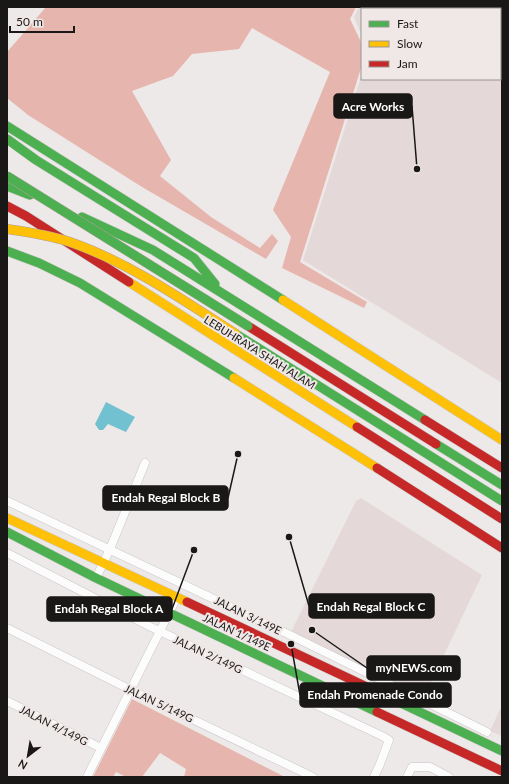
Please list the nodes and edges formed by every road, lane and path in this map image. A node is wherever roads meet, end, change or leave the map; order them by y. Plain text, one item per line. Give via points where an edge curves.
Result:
1 (7, 126) edge
2 (7, 139) edge
3 (7, 176) edge
4 (7, 186) edge
5 (7, 206) edge
6 (7, 229) edge
7 (7, 251) edge
8 (221, 292) junction
9 (502, 440) edge
10 (145, 463) dead end
11 (502, 468) edge
12 (502, 484) edge
13 (7, 501) edge
14 (502, 501) edge
15 (7, 518) edge
16 (502, 520) edge
17 (7, 532) edge
18 (502, 548) edge
19 (110, 549) junction
20 (7, 554) edge
21 (104, 563) junction
22 (96, 578) junction
23 (177, 597) junction
24 (169, 614) junction
25 (7, 628) edge
26 (160, 631) junction
27 (131, 690) junction
28 (7, 701) edge
29 (487, 732) dead end
30 (101, 748) junction
31 (502, 750) edge
32 (502, 771) edge
33 (87, 777) edge
34 (312, 777) edge
35 (374, 777) edge
36 (407, 777) edge
37 (449, 777) edge

1 - 9 main road
2 - 8 main road via 36,160 194,258
3 - 12 main road, bridge
4 - 8 main road via 95,222 153,250
5 - 16 main road, LEBUHRAYA SHAH ALAM
6 - 14 main road, bridge via 70,241 128,267
7 - 18 main road via 60,272 90,289
8 - 11 main road
10 - 19 street
13 - 19 street, JALAN 3/149E
15 - 21 main road, JALAN 1/149E
17 - 22 main road, JALAN 1/149E
19 - 21 street
19 - 29 street, JALAN 3/149E
20 - 26 street, JALAN 2/149G
21 - 22 street
21 - 23 main road, JALAN 1/149E
22 - 24 main road, JALAN 1/149E
23 - 24 street
23 - 31 main road, JALAN 1/149E
24 - 26 street
24 - 32 main road, JALAN 1/149E
25 - 27 street, JALAN 5/149G
26 - 27 street
26 - 35 street, JALAN 2/149G via 389,740
27 - 30 street
27 - 34 street, JALAN 5/149G
28 - 30 street, JALAN 4/149G
30 - 33 street
36 - 37 street via 412,767 430,767

